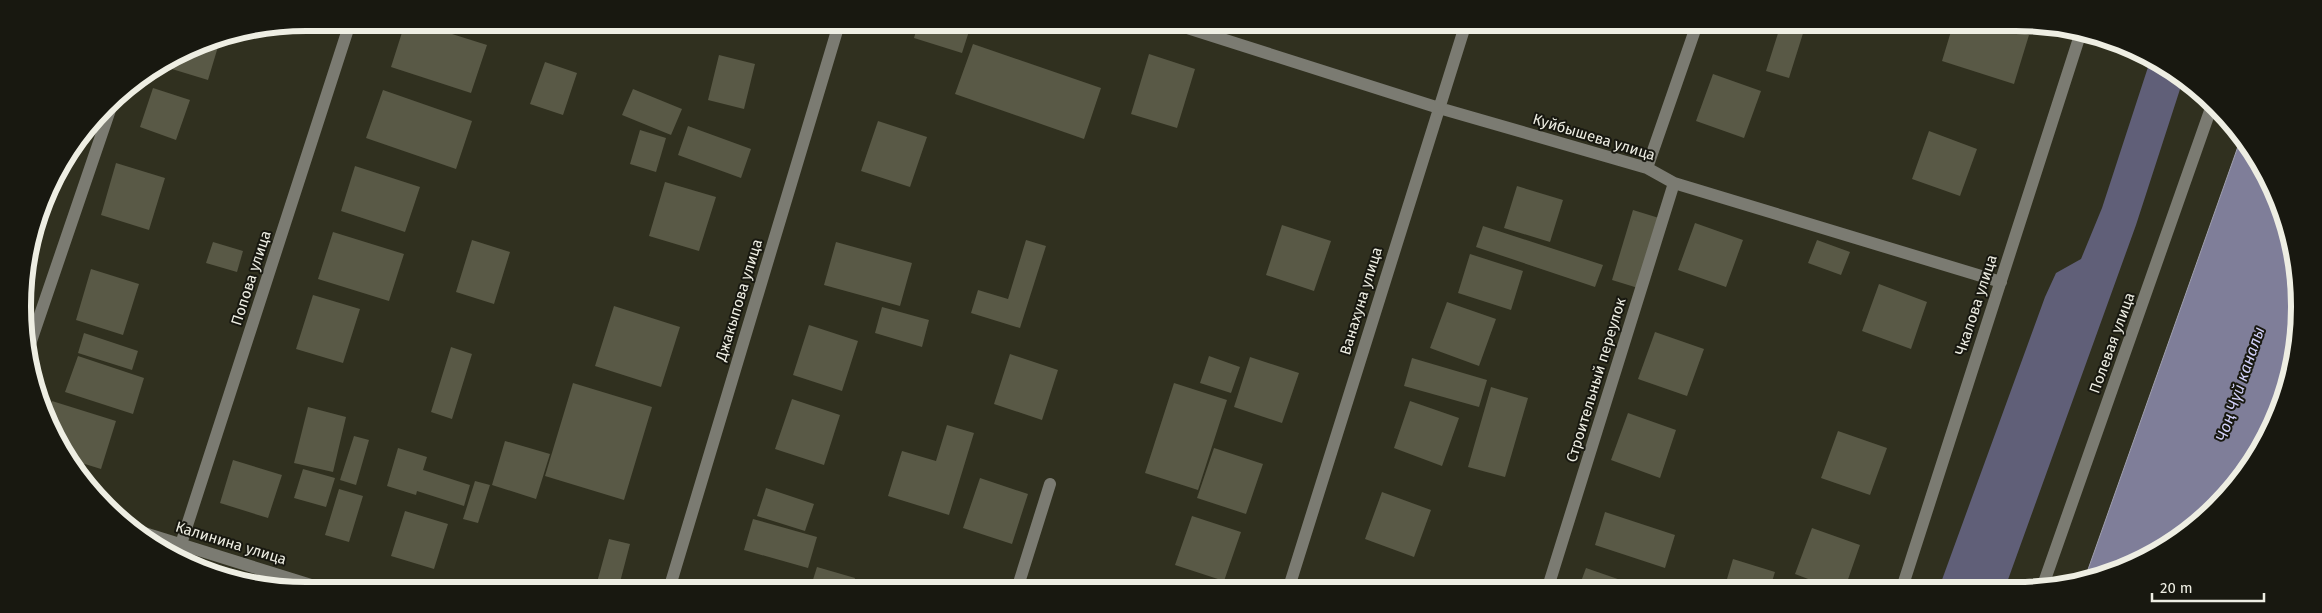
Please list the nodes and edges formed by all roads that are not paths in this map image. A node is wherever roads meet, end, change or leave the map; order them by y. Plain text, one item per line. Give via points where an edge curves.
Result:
1 (347, 31) edge
2 (837, 31) edge
3 (1197, 31) edge
4 (1463, 31) edge
5 (1695, 31) edge
6 (2079, 39) edge
7 (1439, 108) junction
8 (2210, 112) edge
9 (108, 117) edge
10 (1647, 168) junction
11 (1674, 183) junction
12 (2001, 282) junction
13 (33, 334) edge
14 (1050, 484) dead end
15 (156, 536) edge
16 (182, 544) junction
17 (2045, 580) edge
18 (301, 582) edge
19 (671, 582) edge
20 (1019, 582) edge
21 (1291, 582) edge
22 (1550, 582) edge
23 (1904, 582) edge

1 - 16 street, Попова улица
2 - 19 street, Джакыпова улица
3 - 7 street, Куйбышева улица
4 - 7 street, Ванахуна улица
5 - 10 street
6 - 12 street, Чкалова улица
7 - 10 street, Куйбышева улица
7 - 21 street, Ванахуна улица
8 - 17 street, Полевая улица
9 - 13 street
10 - 11 street, Куйбышева улица
11 - 12 street, Куйбышева улица
11 - 22 street, Строительный переулок
12 - 23 street, Чкалова улица
14 - 20 street
15 - 16 street, Калинина улица
16 - 18 street, Калинина улица

